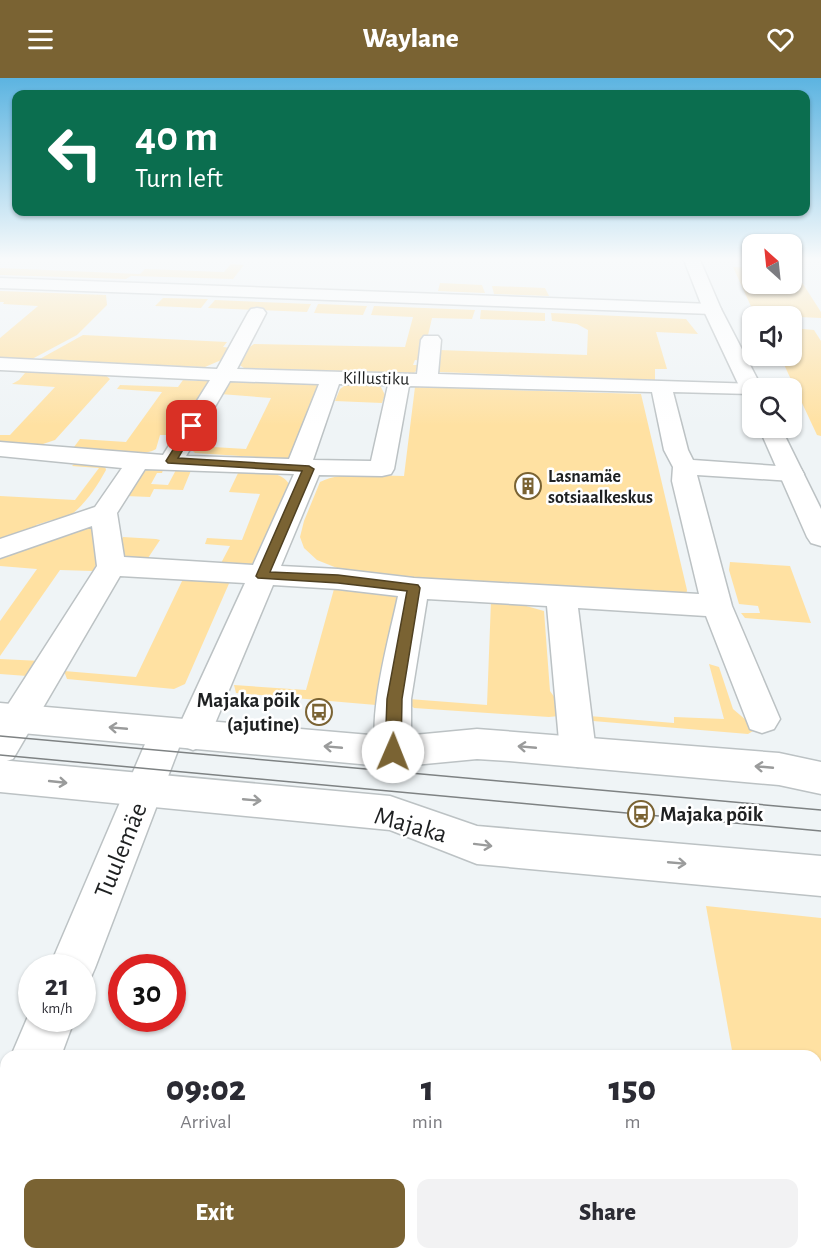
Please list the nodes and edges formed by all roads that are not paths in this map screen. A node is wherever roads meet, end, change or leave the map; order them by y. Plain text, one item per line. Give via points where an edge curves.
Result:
1 (256, 315) edge
2 (715, 315) edge
3 (431, 340) dead end
4 (0, 364) edge
5 (224, 375) junction
6 (332, 378) junction
7 (746, 378) edge
8 (400, 379) junction
9 (427, 379) junction
10 (661, 387) junction
11 (742, 390) edge
12 (775, 438) edge
13 (0, 449) edge
14 (138, 461) junction
15 (171, 461) junction
16 (304, 468) junction
17 (685, 468) junction
18 (792, 474) junction
19 (104, 513) junction
20 (821, 537) edge
21 (0, 549) edge
22 (111, 566) junction
23 (262, 576) junction
24 (414, 588) junction
25 (561, 596) junction
26 (717, 606) junction
27 (762, 719) dead end
28 (6, 728) edge
29 (180, 734) junction
30 (393, 752) junction
31 (578, 752) junction
32 (0, 776) edge
33 (821, 778) edge
34 (145, 790) junction
35 (821, 876) edge
36 (78, 954) edge
37 (45, 1032) edge
38 (38, 1050) edge

1 - 5 street
2 - 7 street
3 - 9 street
4 - 5 street, Killustiku
5 - 6 street, Killustiku
5 - 15 street
6 - 8 street, Killustiku
6 - 16 street, Tuulemäe
8 - 9 street, Killustiku
8 - 16 street via 382,469
9 - 10 street, Killustiku
10 - 11 street, Killustiku
10 - 17 street via 676,450
12 - 18 street
13 - 14 street
14 - 15 street
14 - 19 street
15 - 16 street
16 - 23 street, Tuulemäe
17 - 18 street
17 - 26 street via 685,482
18 - 20 street
19 - 21 street
19 - 22 street
22 - 23 street
22 - 28 street
23 - 24 street
23 - 29 street, Tuulemäe
24 - 25 street
24 - 30 street via 394,699
25 - 26 street
25 - 31 street
26 - 27 street
29 -> 28 street
30 -> 29 street
29 - 34 street, Tuulemäe
31 -> 30 street via 477,744
33 -> 31 street via 779,769
32 -> 34 street, Majaka
34 -> 35 street, Majaka via 390,813 477,845
34 - 36 street, Tuulemäe
37 - 38 street

